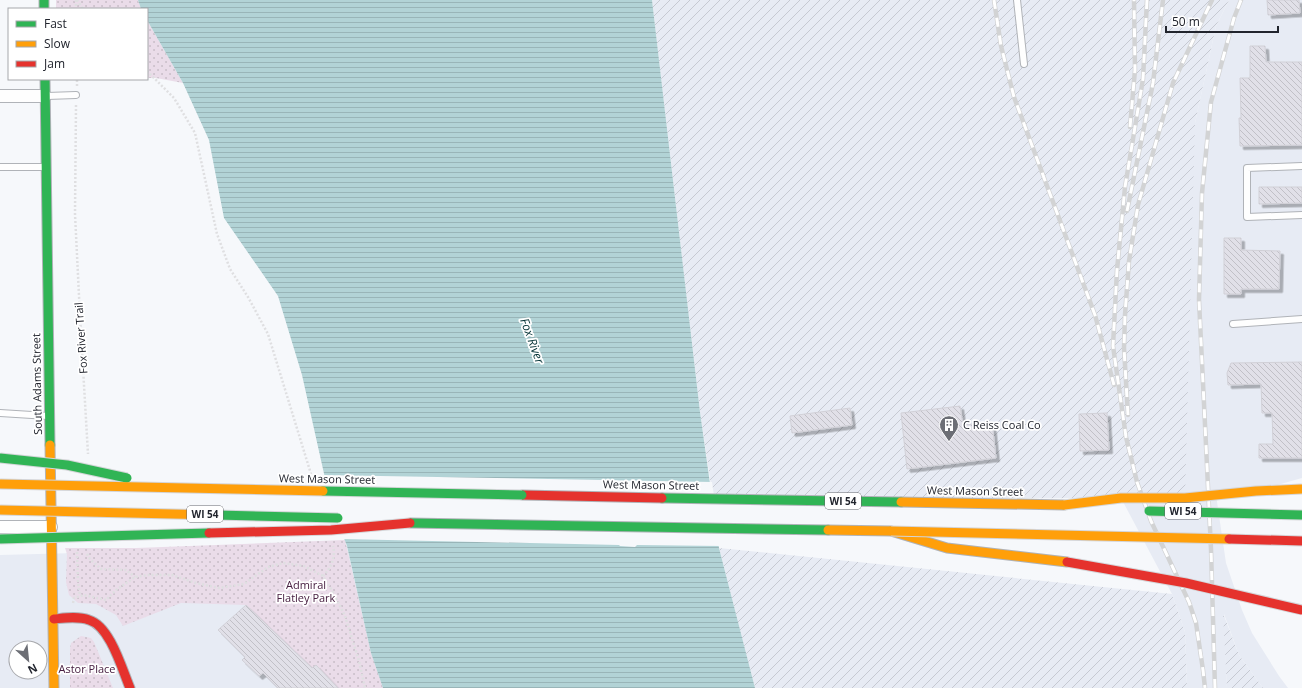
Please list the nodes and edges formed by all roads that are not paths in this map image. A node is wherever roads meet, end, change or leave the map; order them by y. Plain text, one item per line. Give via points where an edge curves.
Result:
1 (1017, 0) edge
2 (1024, 64) dead end
3 (45, 80) edge
4 (76, 95) road end
5 (0, 96) edge
6 (45, 96) junction
7 (1302, 166) edge
8 (0, 167) edge
9 (46, 167) junction
10 (1302, 215) edge
11 (1302, 319) edge
12 (1233, 324) dead end
13 (0, 413) edge
14 (50, 416) junction
15 (0, 458) edge
16 (0, 484) edge
17 (171, 487) junction
18 (1302, 489) edge
19 (1064, 505) junction
20 (1107, 509) dead end
21 (0, 510) edge
22 (1138, 511) dead end
23 (1302, 514) edge
24 (410, 523) junction
25 (0, 527) edge
26 (51, 527) junction
27 (891, 531) junction
28 (0, 539) edge
29 (1302, 541) edge
30 (1302, 610) edge
31 (54, 619) junction
32 (54, 688) edge
33 (130, 688) edge

1 - 2 lane
3 - 6 main road, South Adams Street
4 - 6 lane
5 - 6 street
6 - 9 main road, South Adams Street
7 - 10 lane via 1247,168 1247,217
8 - 9 lane
9 - 14 main road, South Adams Street
11 - 12 lane
13 - 14 lane
14 - 26 main road, South Adams Street
15 - 17 main road, bridge via 67,465
16 - 17 main road, West Mason Street / WI 54, bridge
17 - 19 main road, West Mason Street / WI 54, bridge
18 - 19 main road, bridge via 1185,498 1121,498
19 - 20 main road, West Mason Street / WI 54, bridge
21 - 24 main road, WI 54, bridge via 351,519
22 - 23 main road, WI 54, bridge
24 - 27 main road, WI 54
24 - 28 main road, bridge via 331,530
25 - 26 street
26 - 31 main road, South Adams Street
27 - 29 main road, WI 54, bridge
27 - 30 main road, bridge via 947,548 1067,562 1152,576
31 - 32 main road, South Adams Street
31 - 33 main road via 91,620 103,630 108,636

